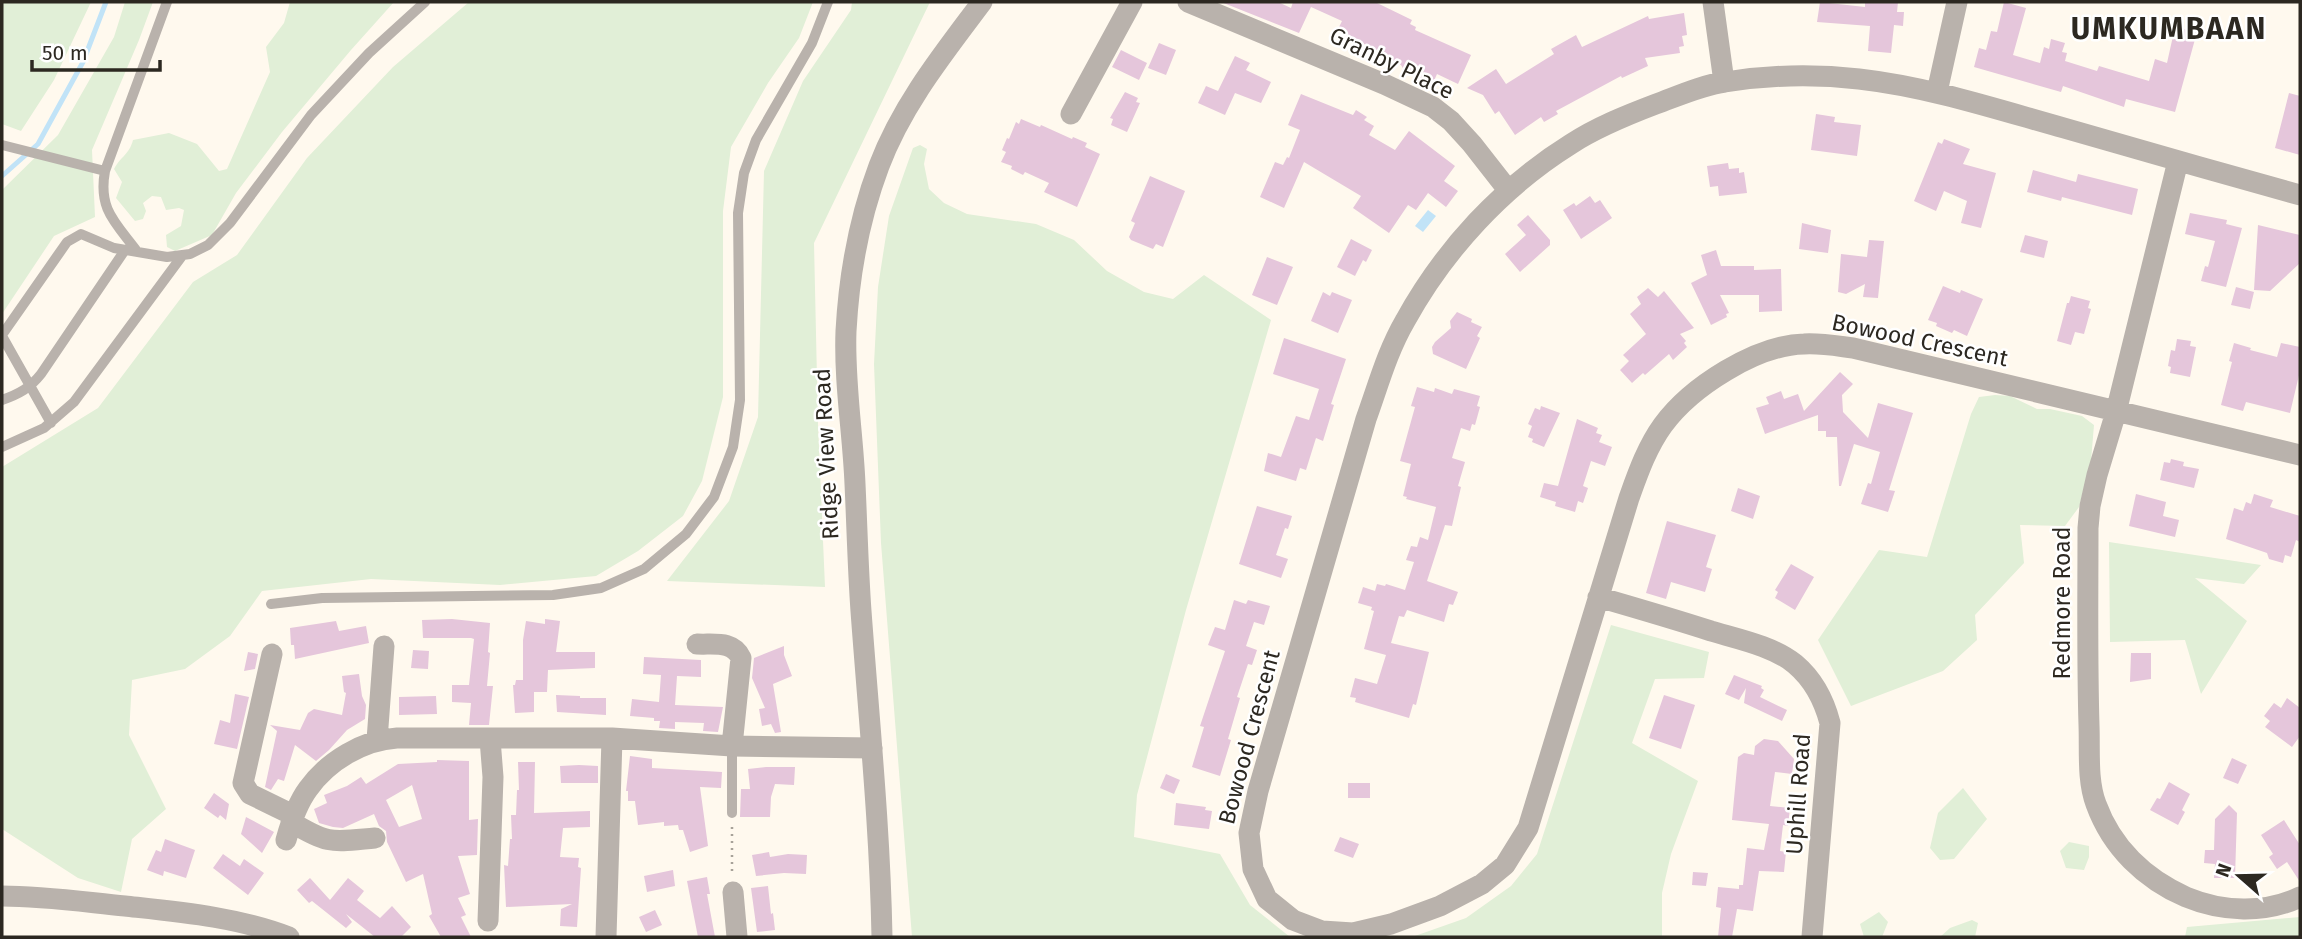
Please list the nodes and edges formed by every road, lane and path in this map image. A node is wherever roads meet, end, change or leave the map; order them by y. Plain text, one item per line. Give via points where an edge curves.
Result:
1 (167, 2) edge
2 (425, 2) edge
3 (828, 2) edge
4 (982, 2) edge
5 (1132, 2) edge
6 (1188, 2) edge
7 (1713, 2) edge
8 (1957, 2) edge
9 (1724, 82) junction
10 (1937, 92) junction
11 (1071, 114) dead end
12 (2, 145) edge
13 (2178, 162) junction
14 (105, 170) junction
15 (1508, 190) junction
16 (2300, 195) edge
17 (130, 250) junction
18 (182, 256) junction
19 (2, 336) edge
20 (31, 386) junction
21 (2, 400) edge
22 (2116, 412) junction
23 (51, 423) junction
24 (2, 447) edge
25 (2300, 455) edge
26 (1598, 597) junction
27 (271, 604) dead end
28 (697, 644) dead end
29 (384, 646) dead end
30 (272, 654) dead end
31 (612, 738) junction
32 (490, 739) junction
33 (377, 740) junction
34 (732, 746) junction
35 (872, 748) junction
36 (732, 817) joint
37 (290, 826) junction
38 (375, 838) dead end
39 (733, 886) joint
40 (2, 896) edge
41 (2300, 897) edge
42 (488, 921) dead end
43 (289, 937) edge
44 (606, 937) edge
45 (737, 937) edge
46 (883, 937) edge
47 (1811, 937) edge

1 - 14 lane
2 - 18 lane via 311,115 230,223 208,245
3 - 27 lane via 812,43 756,139 744,173 738,213 740,400 735,436 715,497 686,534 644,569 601,588 553,595 322,598
4 - 35 street, Ridge View Road via 924,79 900,120 860,224 851,278 846,333 848,391
5 - 11 street
6 - 15 street, Granby Place via 1433,107 1465,136
7 - 9 street
8 - 10 street
9 - 10 street, Bowood Crescent via 1832,76
9 - 15 street, Bowood Crescent via 1599,128
10 - 13 street, Bowood Crescent
12 - 14 lane
13 - 16 street, Bowood Crescent
13 - 22 street, Redmore Road
14 - 17 lane via 102,187 109,214
15 - 26 street, Bowood Crescent via 1458,243 1425,287 1383,371 1255,801 1249,833 1253,869 1267,898 1293,920 1322,931 1353,933 1440,906 1482,884 1505,865 1528,828
17 - 18 lane
17 - 19 lane via 87,235 73,237
17 - 20 lane
18 - 23 lane via 74,402
19 - 20 lane
20 - 21 lane
20 - 23 lane
22 - 25 street, Bowood Crescent
22 - 26 street, Bowood Crescent via 1853,348 1802,344 1767,352 1723,372 1689,396 1662,425 1633,485
22 - 41 street, Redmore Road via 2097,475 2088,527 2091,785 2096,803 2128,858 2165,887 2203,904 2241,909
23 - 24 lane
26 - 47 street, Uphill Road via 1774,652 1793,663 1816,687 1830,723
28 - 34 street via 732,646 741,658
29 - 33 street
30 - 37 street via 243,783
31 - 32 street
31 - 34 street
31 - 44 street
32 - 33 street
32 - 42 street
33 - 37 street via 323,772 307,790
34 - 35 street
34 - 36 lane
35 - 46 street, Ridge View Road
36 - 39 path
37 - 38 street via 328,841
39 - 45 street
40 - 43 street via 186,913

